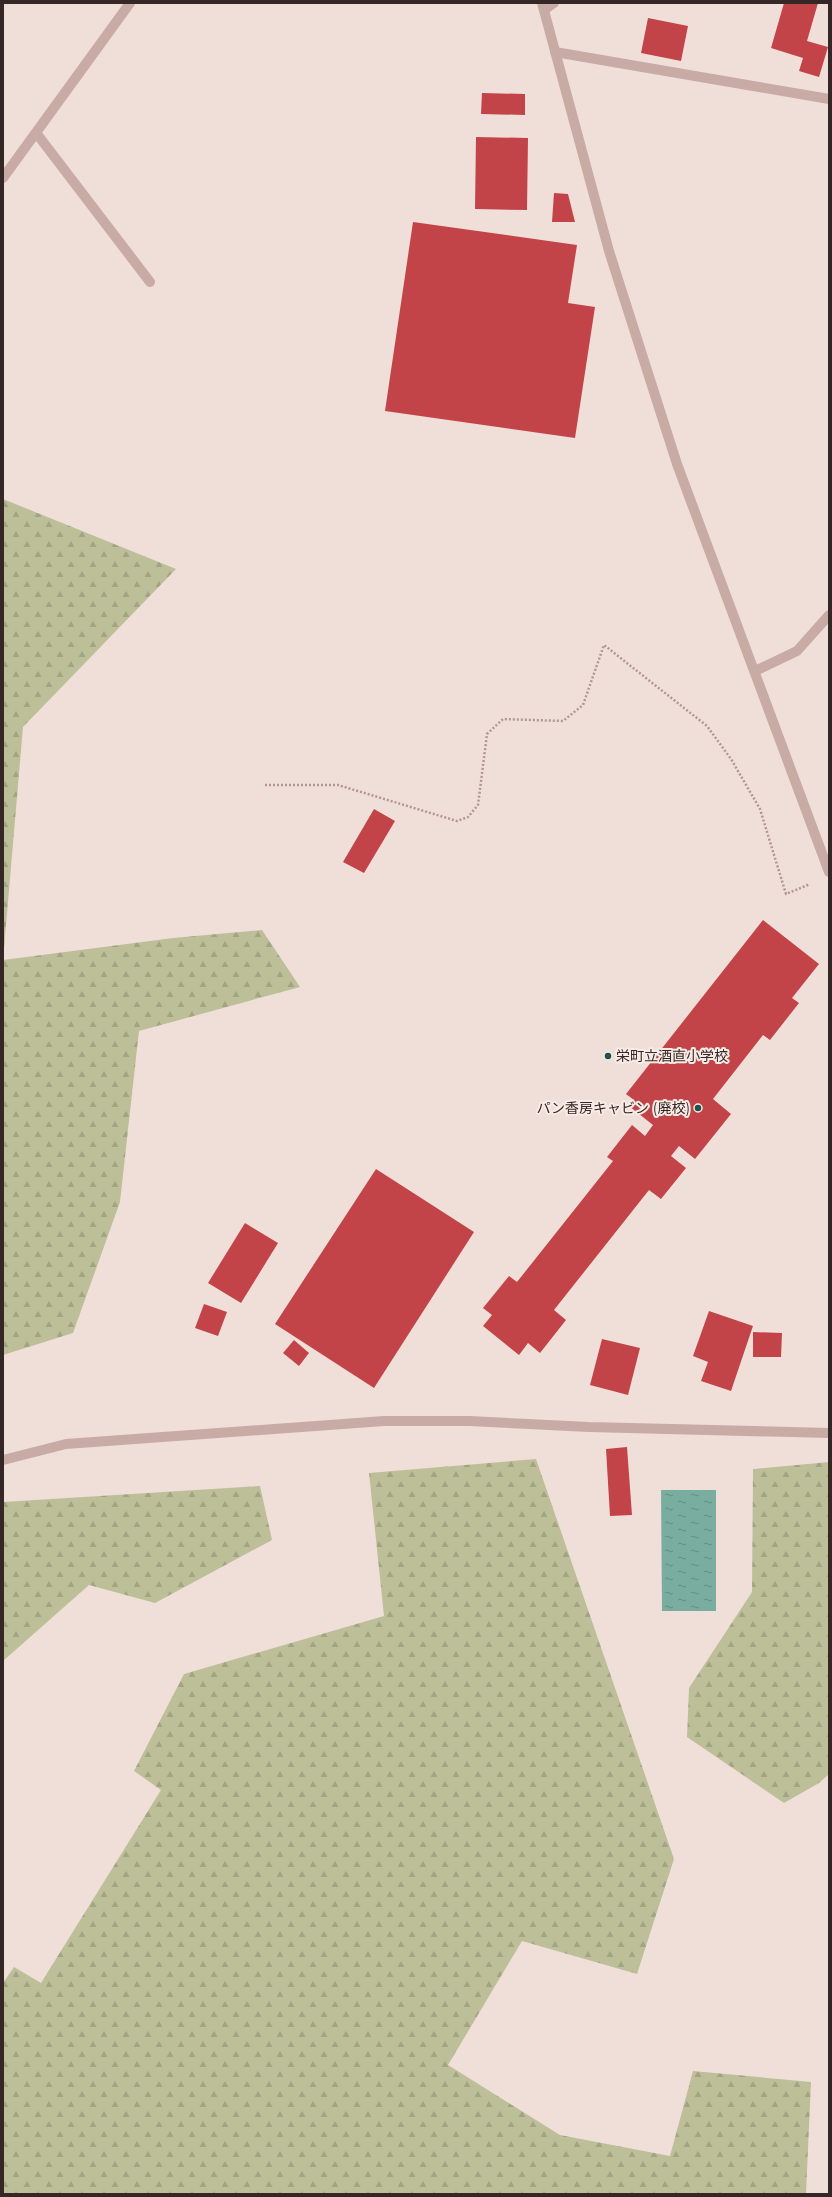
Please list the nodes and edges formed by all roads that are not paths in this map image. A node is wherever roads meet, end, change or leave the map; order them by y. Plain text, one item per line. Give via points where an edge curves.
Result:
1 (130, 3) edge
2 (534, 3) edge
3 (554, 3) edge
4 (543, 6) edge
5 (555, 52) junction
6 (829, 99) edge
7 (37, 134) junction
8 (3, 178) edge
9 (150, 282) dead end
10 (829, 615) edge
11 (755, 671) junction
12 (829, 872) edge
13 (829, 1433) edge
14 (3, 1460) edge

1 - 7 street
2 - 4 street
3 - 4 street
4 - 5 street
5 - 6 street
5 - 11 street via 609,251 677,464
7 - 8 street
7 - 9 street
10 - 11 street via 797,651
11 - 12 street
13 - 14 street via 589,1428 469,1421 384,1421 66,1444

